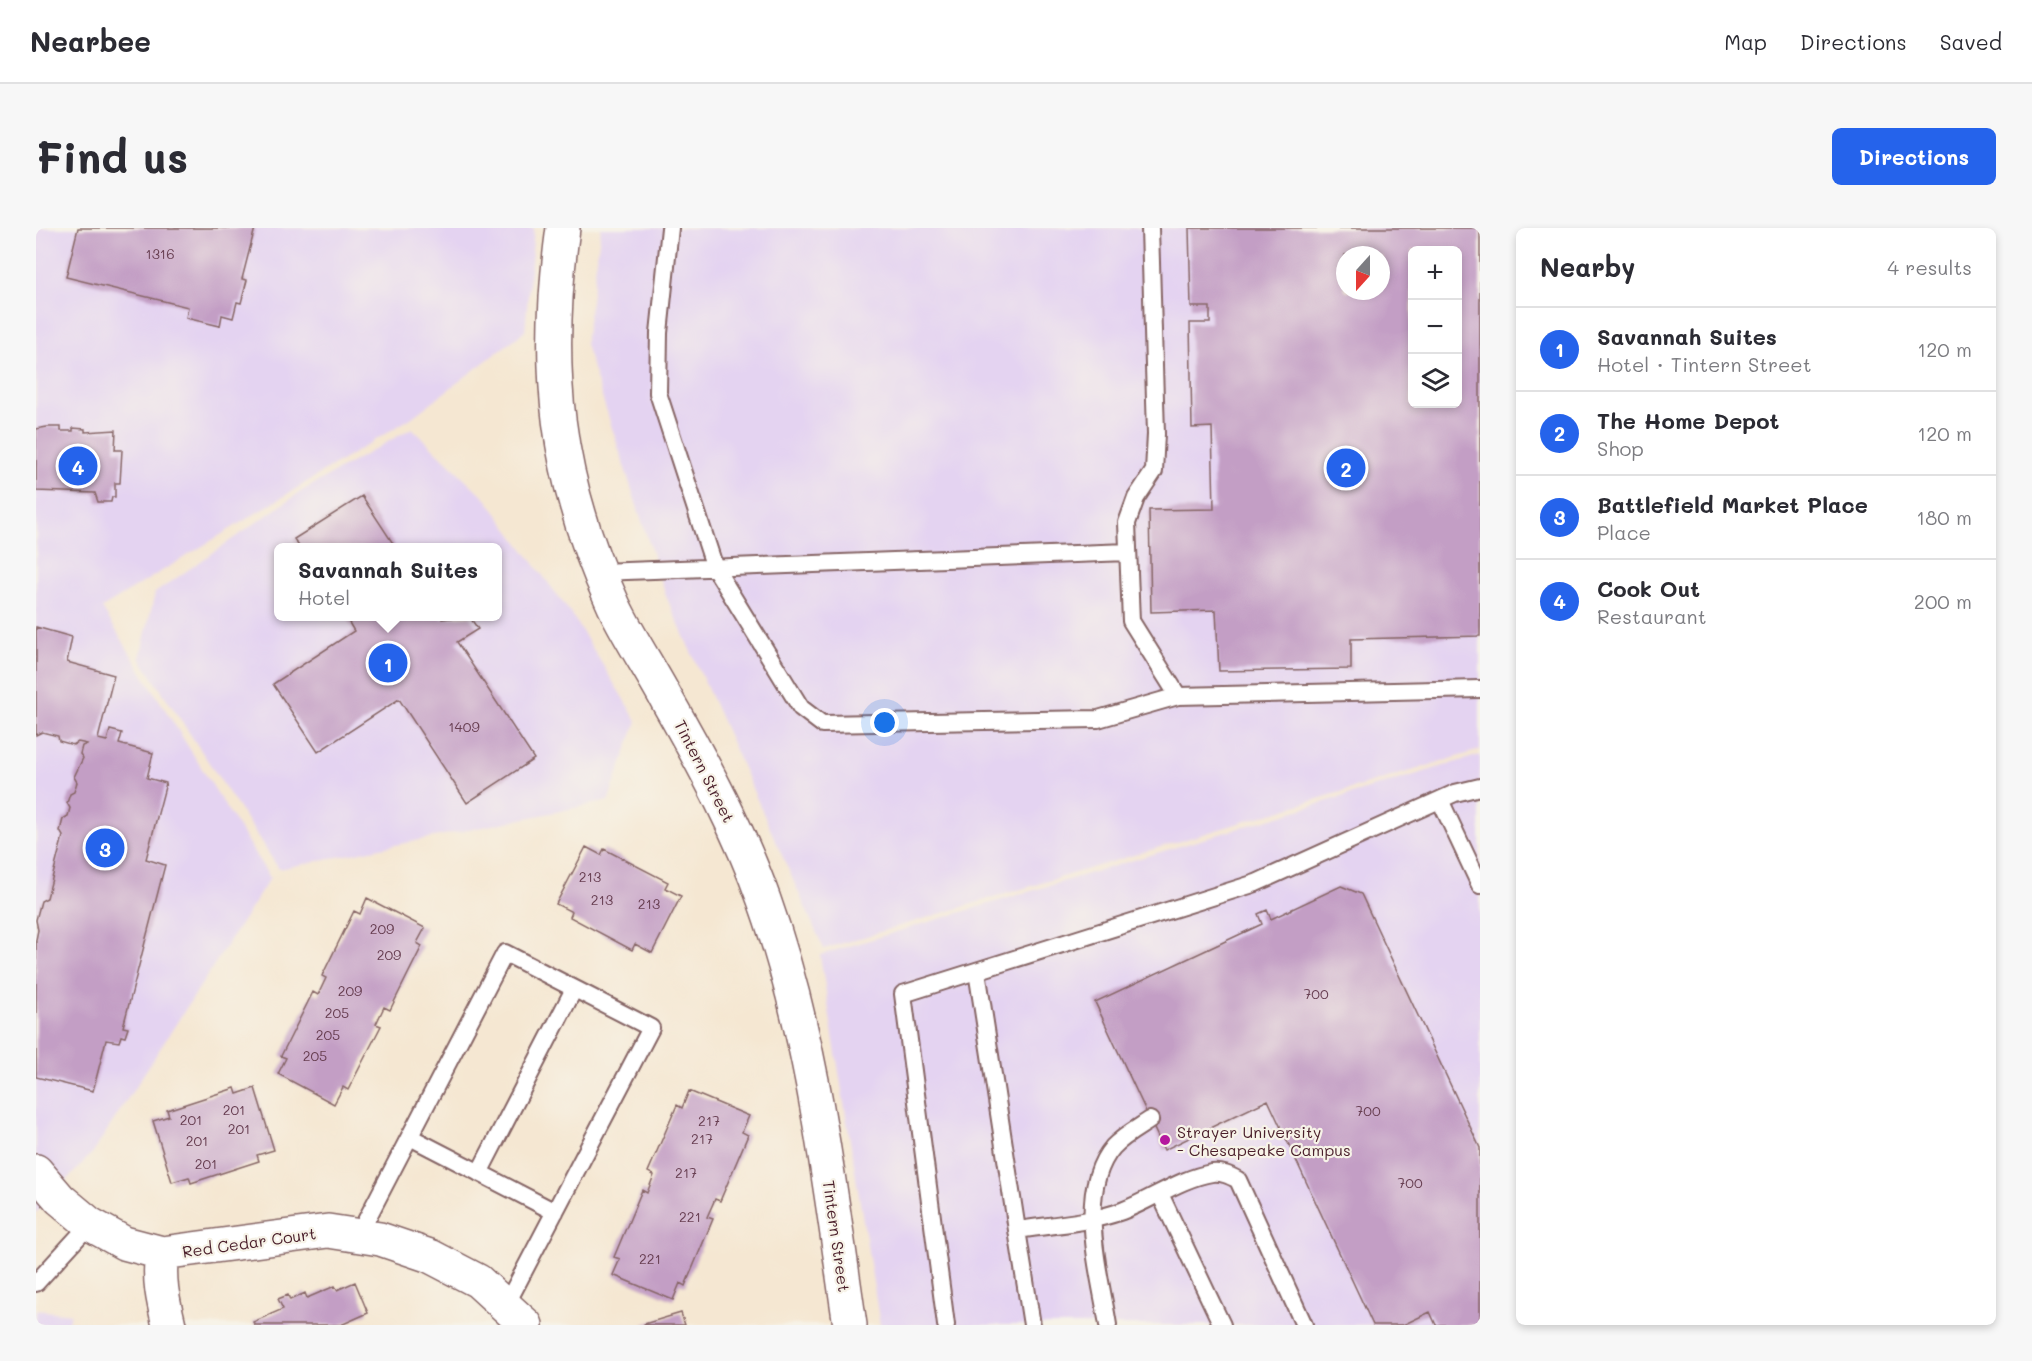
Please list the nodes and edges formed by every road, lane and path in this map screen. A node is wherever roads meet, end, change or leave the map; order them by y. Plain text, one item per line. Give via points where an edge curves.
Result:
1 (563, 228) edge
2 (670, 228) edge
3 (1150, 228) edge
4 (1128, 552) junction
5 (715, 568) junction
6 (601, 572) junction
7 (1480, 688) edge
8 (1178, 696) junction
9 (1480, 787) edge
10 (1440, 800) junction
11 (1480, 885) edge
12 (977, 971) junction
13 (574, 989) junction
14 (1150, 1120) dead end
15 (410, 1137) junction
16 (36, 1171) edge
17 (479, 1173) junction
18 (1160, 1194) junction
19 (555, 1212) junction
20 (1091, 1219) junction
21 (90, 1224) junction
22 (1017, 1230) junction
23 (358, 1236) junction
24 (162, 1253) junction
25 (36, 1283) edge
26 (516, 1315) edge
27 (169, 1325) edge
28 (850, 1325) edge
29 (946, 1325) edge
30 (1032, 1325) edge
31 (1108, 1325) edge
32 (1222, 1325) edge
33 (1304, 1325) edge

1 - 6 street, Tintern Street via 553,345 558,417 570,487
2 - 5 lane via 658,333 658,393
3 - 4 lane via 1154,471 1136,498 1127,523
4 - 5 lane
4 - 8 lane via 1131,621
5 - 6 lane
5 - 8 lane via 801,708 822,724 1098,719
6 - 28 street, Tintern Street via 615,607 681,723 737,835 764,900 802,1026 823,1137
7 - 8 lane
9 - 10 lane
10 - 11 lane
10 - 12 lane via 1256,883
12 - 22 lane
12 - 29 lane via 903,994
13 - 15 lane via 505,953
13 - 17 lane
13 - 19 lane via 651,1028
14 - 20 lane via 1111,1149 1099,1172
15 - 17 lane
15 - 23 lane
16 - 21 street, Red Cedar Court via 60,1199
17 - 19 lane
18 - 20 lane via 1121,1212
18 - 32 lane
18 - 33 lane via 1211,1173 1225,1173 1238,1180
19 - 26 lane
20 - 22 lane
20 - 31 lane
21 - 24 street, Red Cedar Court via 124,1243
21 - 25 lane
22 - 30 lane
23 - 24 street, Red Cedar Court via 328,1231
23 - 26 street, Red Cedar Court via 430,1256 478,1281
24 - 27 street, Red Cedar Court via 159,1271

